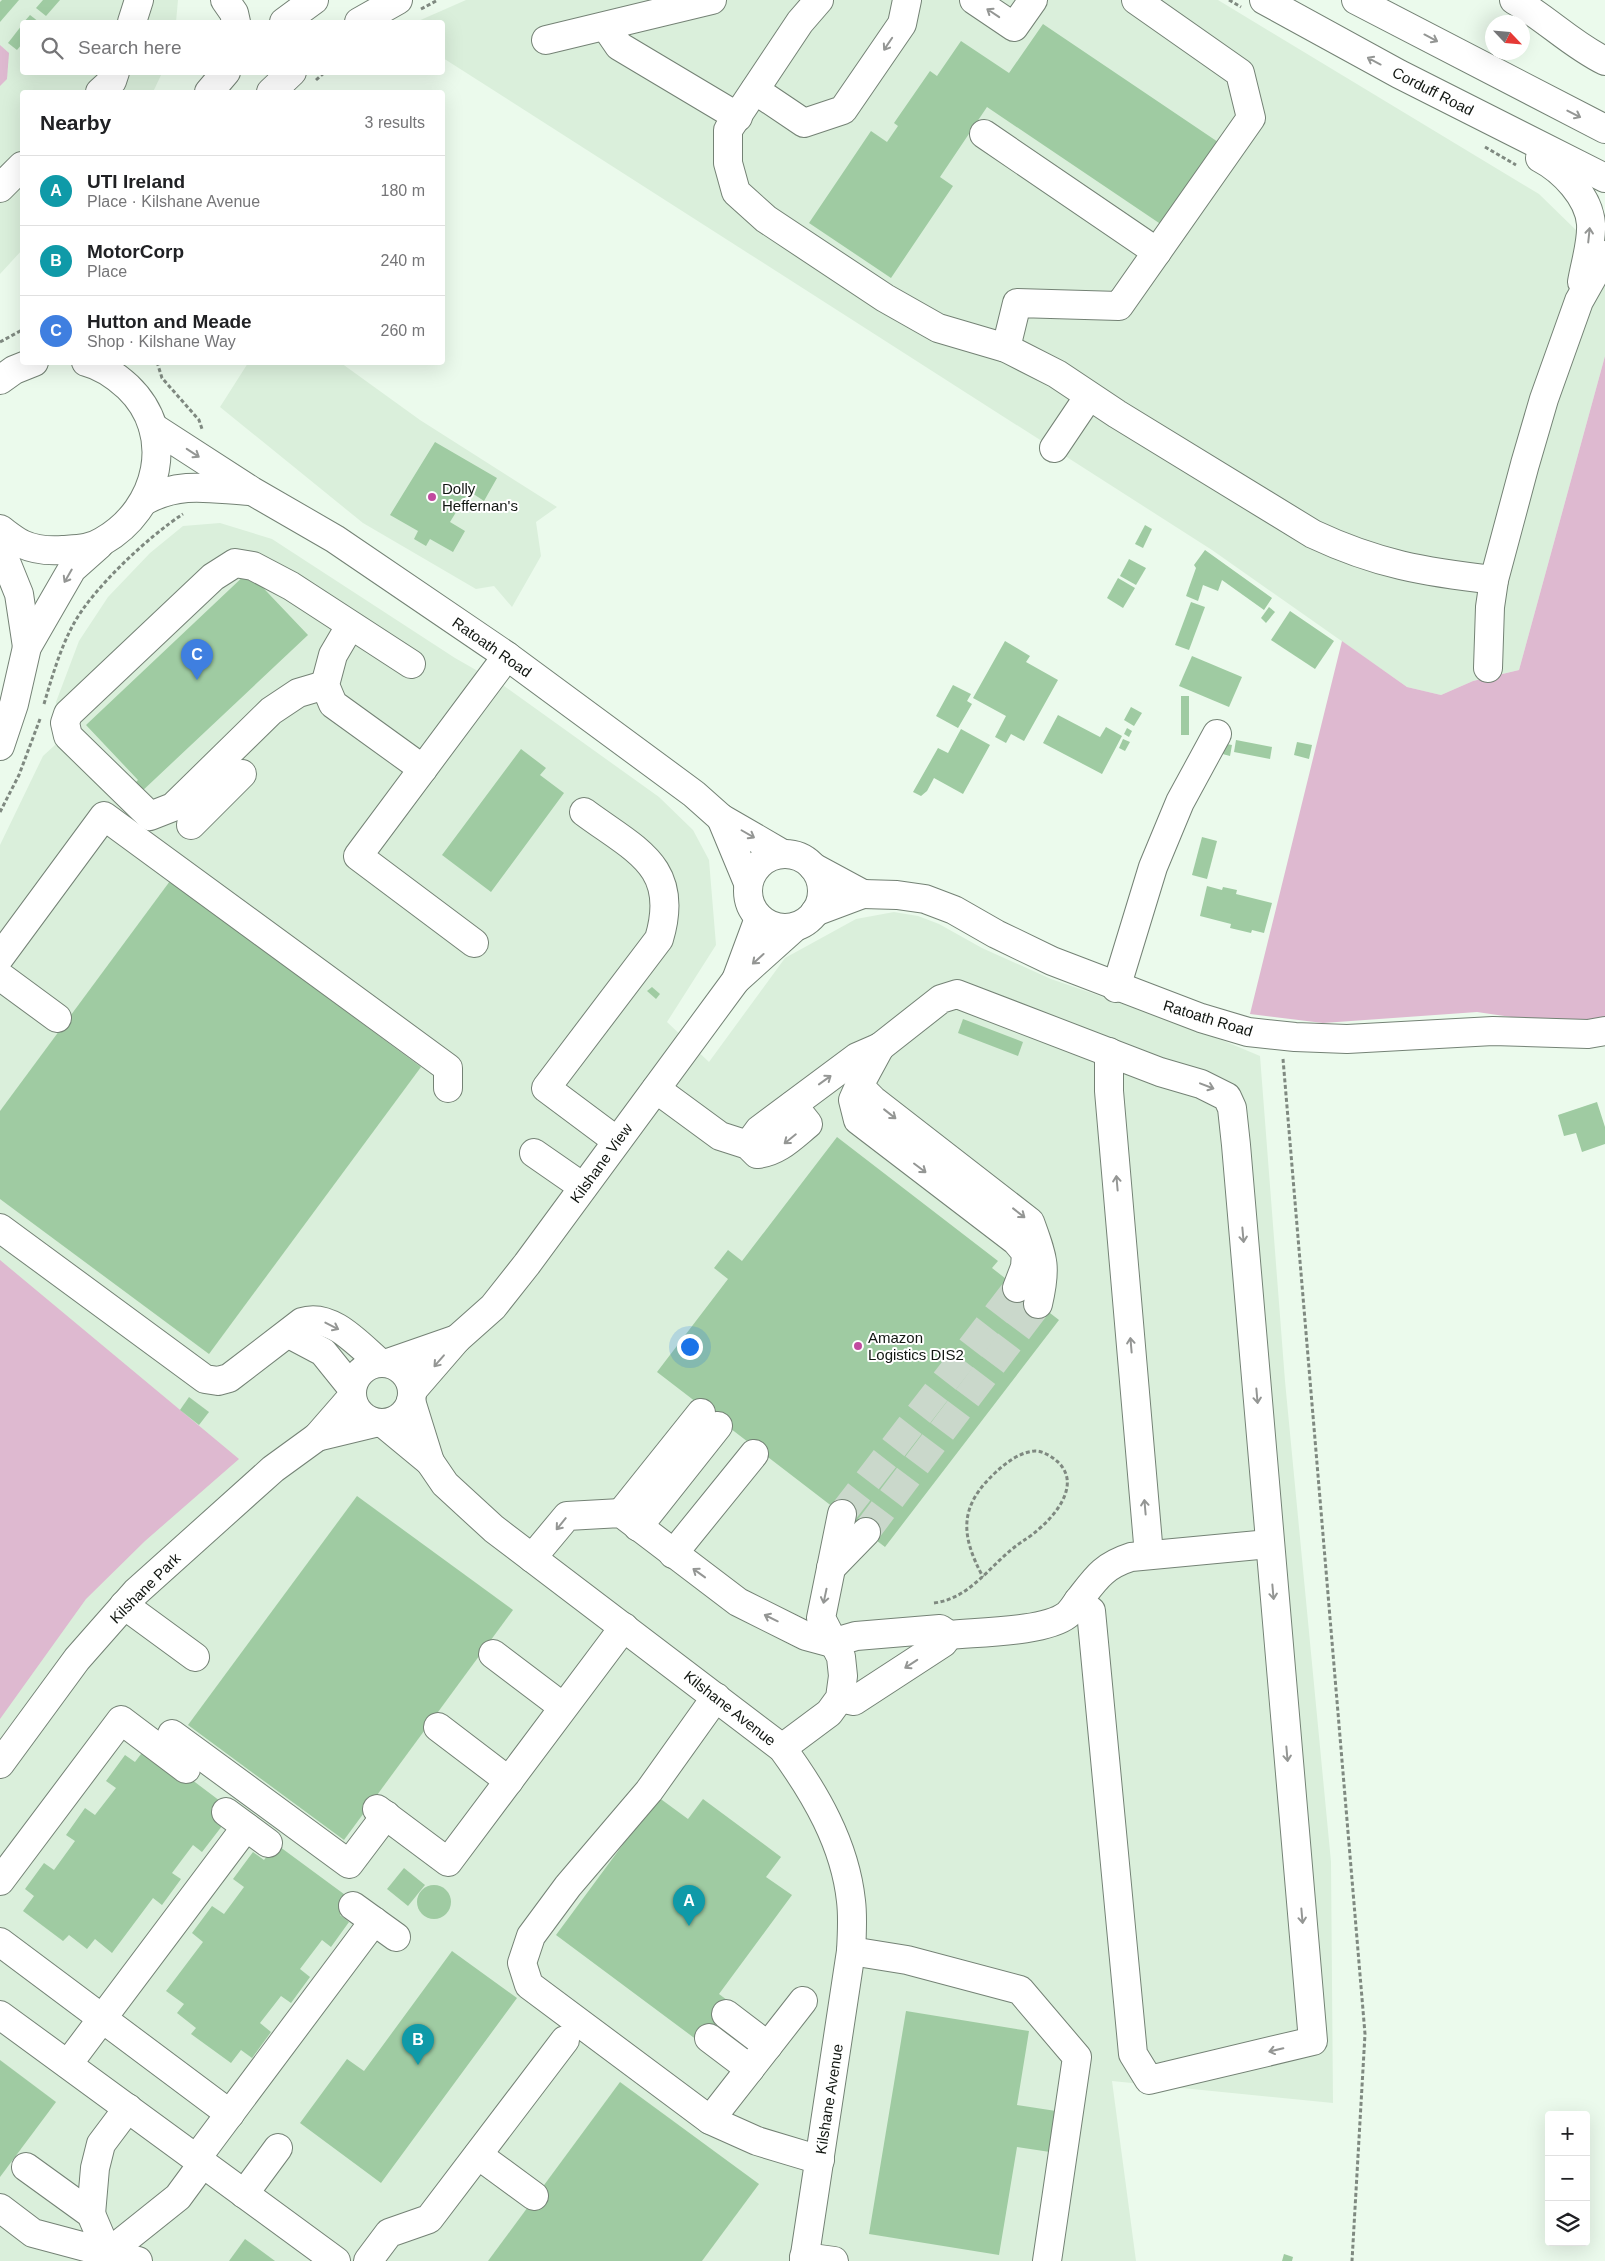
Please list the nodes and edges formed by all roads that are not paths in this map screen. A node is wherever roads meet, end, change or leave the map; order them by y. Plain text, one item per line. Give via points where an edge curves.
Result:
1 (139, 0) edge
2 (225, 0) edge
3 (314, 0) edge
4 (398, 0) edge
5 (712, 0) edge
6 (819, 0) edge
7 (907, 0) edge
8 (974, 0) edge
9 (1033, 0) edge
10 (1136, 0) edge
11 (1264, 0) edge
12 (1356, 0) edge
13 (1514, 0) edge
14 (133, 20) edge
15 (236, 20) edge
16 (287, 20) edge
17 (363, 20) edge
18 (606, 27) junction
19 (546, 40) dead end
20 (1605, 61) edge
21 (114, 75) edge
22 (289, 75) edge
23 (1421, 86) junction
24 (102, 90) edge
25 (273, 90) edge
26 (755, 90) junction
27 (738, 117) junction
28 (1605, 129) edge
29 (984, 134) dead end
30 (20, 168) edge
31 (1605, 178) edge
32 (0, 188) edge
33 (1157, 252) junction
34 (1605, 255) edge
35 (1579, 301) junction
36 (1006, 348) junction
37 (92, 365) edge
38 (134, 365) edge
39 (136, 395) junction
40 (1089, 396) junction
41 (153, 427) junction
42 (1054, 448) dead end
43 (252, 491) junction
44 (146, 500) junction
45 (0, 529) edge
46 (102, 542) junction
47 (0, 548) edge
48 (1494, 580) junction
49 (350, 626) junction
50 (27, 647) junction
51 (507, 656) junction
52 (411, 664) dead end
53 (1488, 668) dead end
54 (325, 685) junction
55 (1218, 734) dead end
56 (0, 746) edge
57 (423, 769) junction
58 (242, 774) dead end
59 (584, 812) dead end
60 (721, 818) junction
61 (191, 825) dead end
62 (783, 854) junction
63 (813, 867) junction
64 (748, 883) junction
65 (863, 894) junction
66 (759, 918) junction
67 (805, 920) junction
68 (474, 943) dead end
69 (0, 957) edge
70 (0, 976) edge
71 (736, 980) junction
72 (1116, 988) junction
73 (57, 1018) dead end
74 (1605, 1032) edge
75 (880, 1047) junction
76 (1110, 1052) junction
77 (448, 1088) dead end
78 (656, 1089) junction
79 (617, 1141) junction
80 (534, 1153) dead end
81 (583, 1187) junction
82 (0, 1228) edge
83 (1028, 1296) tunnel mouth
84 (289, 1334) junction
85 (457, 1339) junction
86 (383, 1363) junction
87 (352, 1393) junction
88 (412, 1396) junction
89 (709, 1420) dead end
90 (379, 1423) junction
91 (317, 1437) junction
92 (754, 1454) dead end
93 (430, 1462) junction
94 (842, 1514) tunnel mouth
95 (629, 1520) junction
96 (866, 1532) tunnel mouth
97 (1269, 1544) junction
98 (673, 1554) junction
99 (1149, 1555) junction
100 (532, 1558) junction
101 (831, 1568) junction
102 (1078, 1601) junction
103 (124, 1605) junction
104 (624, 1627) junction
105 (949, 1635) junction
106 (832, 1643) junction
107 (493, 1654) dead end
108 (195, 1657) dead end
109 (716, 1697) junction
110 (840, 1698) junction
111 (563, 1707) junction
112 (438, 1728) dead end
113 (172, 1734) dead end
114 (782, 1748) junction
115 (0, 1764) edge
116 (186, 1769) dead end
117 (509, 1781) junction
118 (268, 1843) dead end
119 (0, 1881) edge
120 (396, 1937) dead end
121 (0, 1942) edge
122 (851, 1951) junction
123 (803, 2001) dead end
124 (0, 2014) edge
125 (726, 2014) dead end
126 (101, 2019) junction
127 (709, 2038) dead end
128 (565, 2040) dead end
129 (768, 2046) junction
130 (68, 2064) junction
131 (750, 2069) junction
132 (128, 2108) junction
133 (230, 2114) junction
134 (710, 2120) junction
135 (278, 2148) dead end
136 (478, 2155) junction
137 (820, 2160) junction
138 (199, 2161) junction
139 (26, 2167) dead end
140 (244, 2194) junction
141 (534, 2196) dead end
142 (0, 2208) edge
143 (91, 2214) junction
144 (110, 2257) edge
145 (804, 2259) edge
146 (138, 2261) edge
147 (336, 2261) edge
148 (368, 2261) edge
149 (834, 2261) edge
150 (1047, 2261) edge

1 - 14 street
2 - 15 street
3 - 16 street
4 - 17 street
5 - 18 street
6 - 26 street via 800,22
7 -> 26 street via 902,24 843,110 804,123
9 -> 8 street via 1014,27
10 - 33 street via 1240,74 1251,118
23 -> 11 street, Corduff Road
12 -> 28 street
13 - 20 street
18 - 19 street
18 - 27 street via 619,46
21 - 24 street
22 - 25 street
23 - 31 street, Corduff Road
35 -> 23 street via 1591,224 1584,203 1571,183 1549,163 1470,120
26 - 27 street
27 - 36 street via 728,130 728,163 732,178 736,192 766,218 885,298 938,328
29 - 33 street
30 - 32 street
33 - 36 street via 1119,306 1018,303
34 - 35 street
35 - 48 street via 1544,399
36 - 40 street via 1057,374
37 - 39 street via 116,376
38 - 39 street
39 - 41 street
40 - 42 street
40 - 48 street via 1272,511 1346,550 1430,573
41 -> 43 street, Ratoath Road
41 - 44 street via 156,466
43 - 44 street, Ratoath Road via 189,487 165,490
43 - 51 street, Ratoath Road via 335,539
44 - 46 street via 126,526
45 - 46 street via 22,544 47,551 84,549
46 -> 50 street via 72,569
47 - 50 street via 19,594
48 - 53 street
49 - 52 street
49 - 54 street via 333,655
49 - 54 street via 291,586 253,566 235,563 213,577 68,714 65,723 68,736 150,816 173,807 271,711 298,693
50 - 56 street
51 - 57 street
51 - 60 street, Ratoath Road via 694,794
54 - 57 street via 332,704
55 - 72 street via 1180,802 1157,859
57 - 68 street via 358,856
58 - 61 street
59 - 79 street via 651,862 662,879 665,898 666,917 659,939 546,1088
60 -> 62 street, Ratoath Road
60 - 64 street, Ratoath Road
62 - 63 street via 794,855
62 - 64 street via 762,862
63 - 65 street, Ratoath Road
63 - 67 street via 819,877 821,892
64 - 66 street via 748,896
65 - 67 street, Ratoath Road
65 - 72 street, Ratoath Road via 916,898 954,910 1044,958
66 - 67 street via 782,928
66 - 71 street, Kilshane View
67 -> 71 street, Kilshane View
69 - 77 street via 104,816 448,1068
70 - 73 street
71 - 78 street, Kilshane View
72 - 74 street, Ratoath Road via 1248,1032 1282,1036 1347,1039 1493,1032
75 - 76 street via 941,999 957,994
78 -> 75 street via 720,1136 748,1145 757,1154 769,1153 808,1124 793,1105 857,1057
75 -> 83 street via 861,1082 864,1091 1030,1222 1034,1253 1045,1274
76 -> 97 street via 1217,1090 1227,1097 1232,1108
99 -> 76 street via 1109,1091
78 - 79 street, Kilshane View
79 - 81 street, Kilshane View
80 - 81 street
81 - 85 street, Kilshane View via 493,1307
82 - 84 street via 205,1379 218,1381 229,1378
84 -> 86 street via 310,1319 323,1322 350,1337
84 - 87 street via 323,1352
85 - 86 street, Kilshane View
85 -> 88 street, Kilshane View
86 - 87 street via 361,1371 355,1378
86 - 88 street via 398,1367 405,1373
87 - 90 street via 361,1415
87 - 91 street, Kilshane Park
88 - 90 street via 400,1417
88 - 93 street, Kilshane Avenue
89 - 95 street
90 - 91 street, Kilshane Park
90 - 93 street, Kilshane Avenue
91 - 103 street, Kilshane Park via 273,1469
92 - 98 street
93 - 100 street, Kilshane Avenue via 445,1484 470,1509
94 - 101 street
95 - 98 street
95 -> 100 street via 567,1516
96 - 101 street
97 - 99 street
97 -> 102 street via 1312,2041 1149,2080 1133,2054 1091,1611
106 -> 98 street via 806,1636 738,1602
99 - 102 street via 1131,1557 1105,1568
100 - 104 street, Kilshane Avenue
101 -> 106 street via 820,1618
102 - 105 street via 1068,1614 1048,1624
103 - 108 street
103 - 115 street, Kilshane Park via 77,1659
104 - 109 street, Kilshane Avenue
104 - 111 street
105 - 106 street via 940,1629 856,1636
105 -> 110 street via 943,1643 854,1702
106 - 110 street via 841,1657
107 - 111 street
109 - 114 street, Kilshane Avenue
109 - 134 street via 649,1791 568,1886 531,1936 522,1964 528,1985
110 - 114 street via 829,1713
111 - 117 street
112 - 117 street
113 - 117 street via 349,1864 382,1812 448,1862
114 - 122 street, Kilshane Avenue via 809,1786 837,1841 852,1901
116 - 119 street via 121,1720
118 - 126 street via 236,1819
120 - 133 street via 364,1914
121 - 126 street
122 - 137 street, Kilshane Avenue
122 - 150 street via 907,1960 1020,1990 1077,2057
123 - 129 street
124 - 130 street
125 - 129 street
126 - 130 street
126 - 133 street
127 - 131 street
128 - 136 street
129 - 131 street
130 - 132 street
131 - 134 street
132 - 138 street
132 - 143 street via 101,2144
133 - 138 street
134 - 137 street via 757,2141
135 - 140 street
136 - 141 street
136 - 148 street via 429,2219 389,2234
137 - 145 street, Kilshane Avenue
138 - 140 street
138 - 144 street via 178,2197
139 - 143 street
140 - 147 street
142 - 144 street via 33,2233
143 - 144 street
144 - 146 street
145 - 149 street

